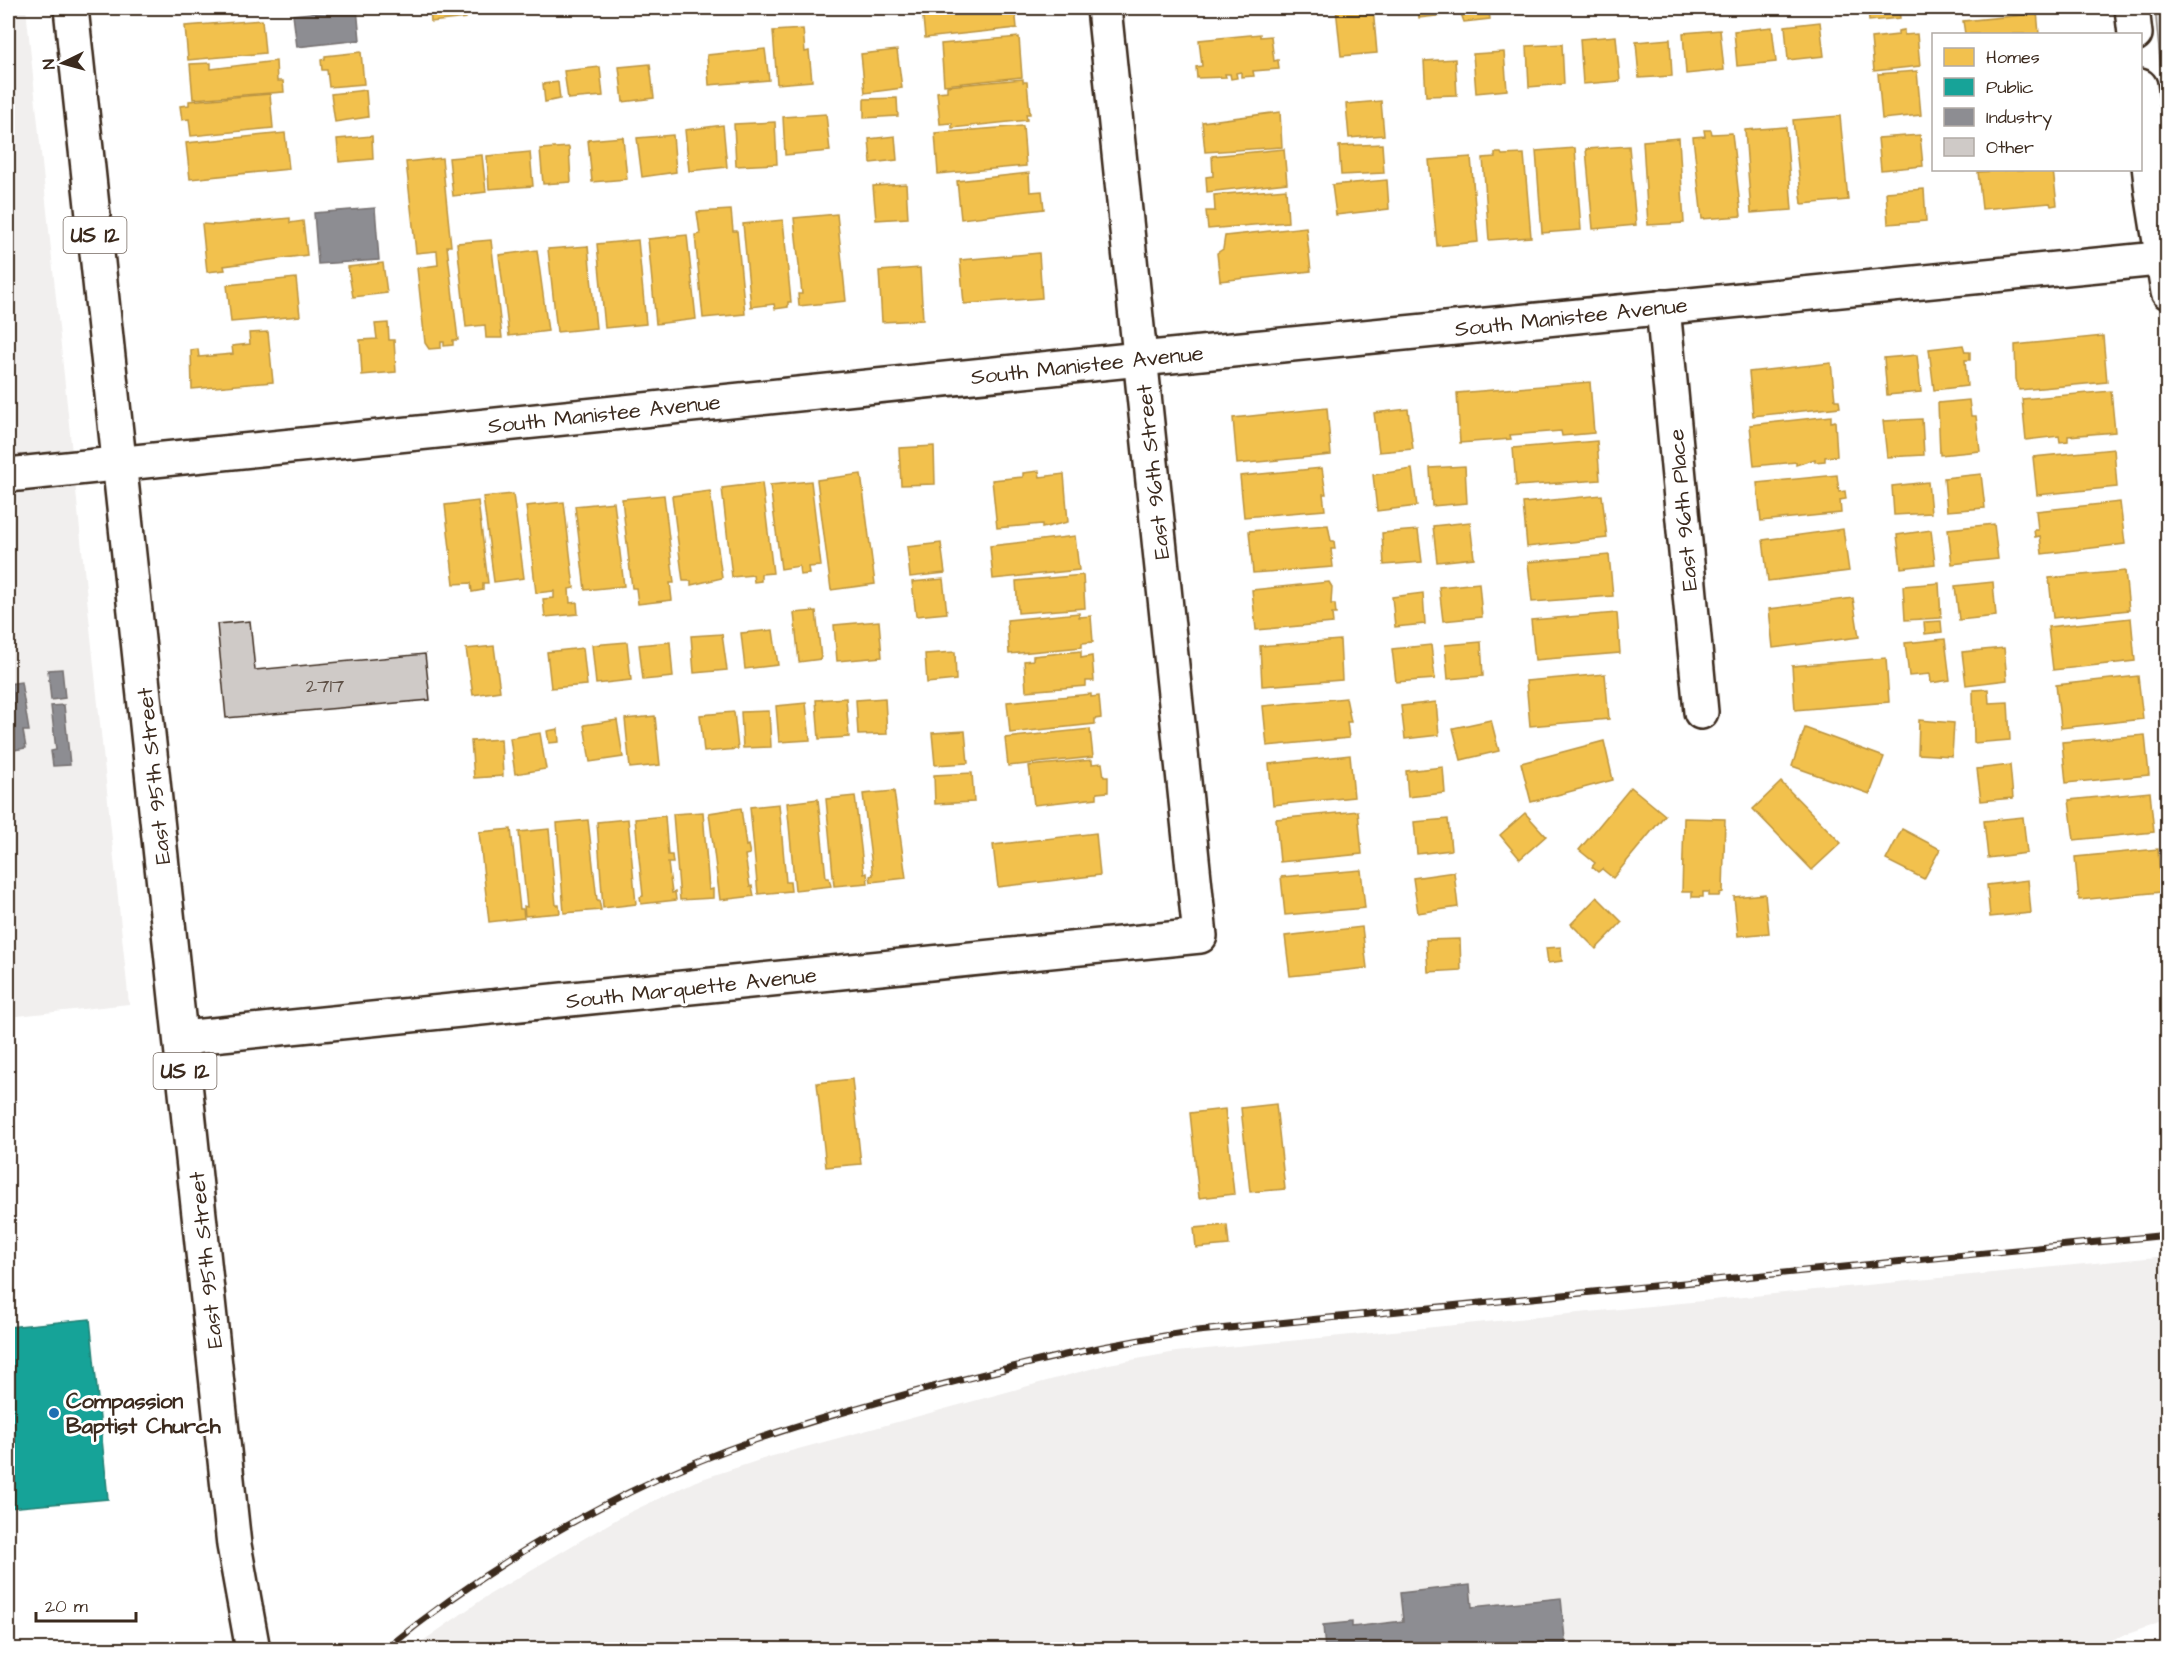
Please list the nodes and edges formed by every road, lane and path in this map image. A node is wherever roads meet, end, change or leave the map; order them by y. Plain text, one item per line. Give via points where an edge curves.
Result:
1 (70, 8) edge
2 (1104, 8) edge
3 (2132, 8) edge
4 (2135, 33) edge
5 (2142, 104) edge
6 (2166, 258) edge
7 (2168, 292) edge
8 (1663, 307) junction
9 (1140, 358) junction
10 (119, 462) junction
11 (8, 474) edge
12 (1701, 712) dead end
13 (1200, 936) joint
14 (182, 1038) junction
15 (234, 1545) junction
16 (236, 1650) edge
17 (253, 1650) edge

1 - 10 street, East 95th Street / US 12
2 - 9 street, East 96th Street
3 - 4 street
5 - 6 street via 2152,192
6 - 7 street
6 - 8 street, South Manistee Avenue
8 - 9 street, South Manistee Avenue
8 - 12 street, East 96th Place
9 - 10 street, South Manistee Avenue
9 - 13 street, East 96th Street
10 - 11 street, South Manistee Avenue
10 - 14 street, East 95th Street / US 12
13 - 14 street, South Marquette Avenue
14 - 15 street, East 95th Street / US 12
15 - 16 street, East 95th Street / US 12
15 - 17 street, East 95th Street / US 12

